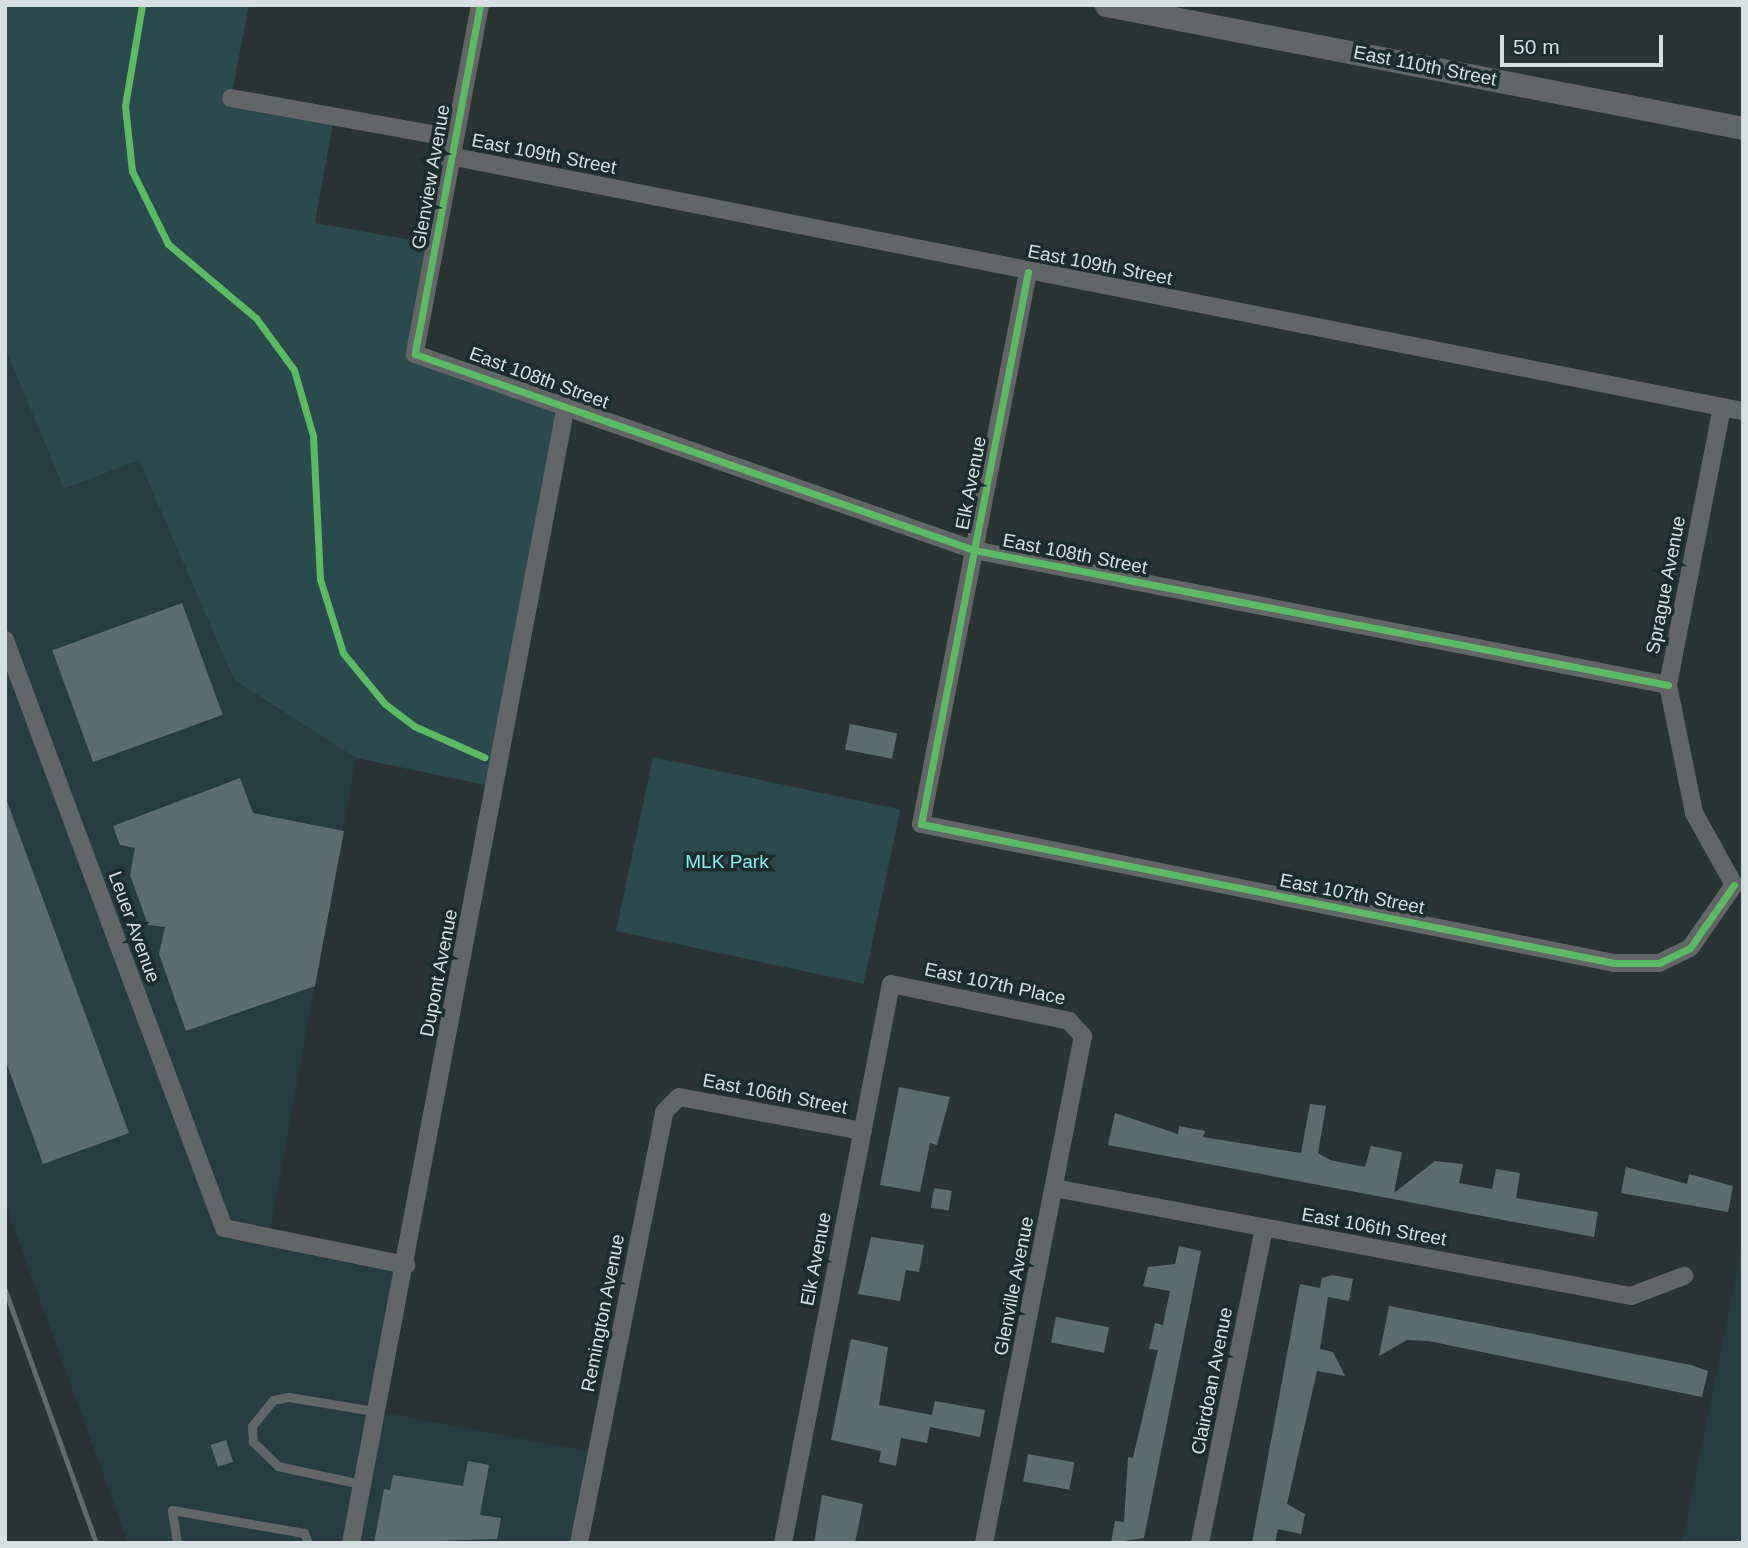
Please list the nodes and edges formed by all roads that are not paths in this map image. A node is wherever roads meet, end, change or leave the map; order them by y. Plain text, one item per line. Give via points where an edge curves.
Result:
1 (480, 5) edge
2 (1107, 5) edge
3 (1136, 8) edge
4 (231, 98) dead end
5 (1743, 128) edge
6 (454, 138) junction
7 (450, 156) junction
8 (1028, 272) junction
9 (415, 354) joint
10 (1722, 407) junction
11 (565, 410) junction
12 (1743, 411) edge
13 (974, 550) junction
14 (5, 640) edge
15 (1668, 685) junction
16 (921, 824) joint
17 (1738, 886) edge
18 (891, 984) joint
19 (1083, 1036) joint
20 (679, 1097) joint
21 (863, 1131) junction
22 (1054, 1188) junction
23 (1264, 1228) junction
24 (406, 1265) junction
25 (1684, 1276) dead end
26 (374, 1411) junction
27 (361, 1484) junction
28 (177, 1543) edge
29 (308, 1543) edge
30 (351, 1543) edge
31 (579, 1543) edge
32 (783, 1543) edge
33 (984, 1543) edge
34 (1200, 1543) edge

1 - 6 street, Glenview Avenue
2 - 3 street, East 110th Street
3 - 5 street, East 110th Street
4 - 6 street, East 109th Street
6 - 7 street, Glenview Avenue
7 - 8 street, East 109th Street
7 - 9 street, Glenview Avenue
8 - 10 street, East 109th Street
8 - 13 street, Elk Avenue
9 - 11 street, East 108th Street
10 - 12 street, East 109th Street
10 - 15 street, Sprague Avenue
11 - 13 street, East 108th Street
11 - 24 street, Dupont Avenue
13 - 15 street, East 108th Street
13 - 16 street, Elk Avenue
14 - 24 street, Leuer Avenue via 224,1228
15 - 17 street, Sprague Avenue via 1694,813
16 - 17 street, East 107th Street via 1614,963 1659,963 1690,948
18 - 19 street, East 107th Place via 1069,1021
18 - 21 street, Elk Avenue
19 - 22 street, Glenville Avenue
20 - 21 street, East 106th Street
20 - 31 street, Remington Avenue via 664,1112
21 - 32 street, Elk Avenue
22 - 23 street, East 106th Street
22 - 33 street, Glenville Avenue
23 - 25 street, East 106th Street via 1631,1296
23 - 34 street, Clairdoan Avenue
24 - 26 street, Dupont Avenue
26 - 27 street, Dupont Avenue
26 - 27 lane via 289,1397 272,1400 252,1426 253,1442 278,1466
27 - 30 street, Dupont Avenue
28 - 29 lane via 172,1510 304,1534

